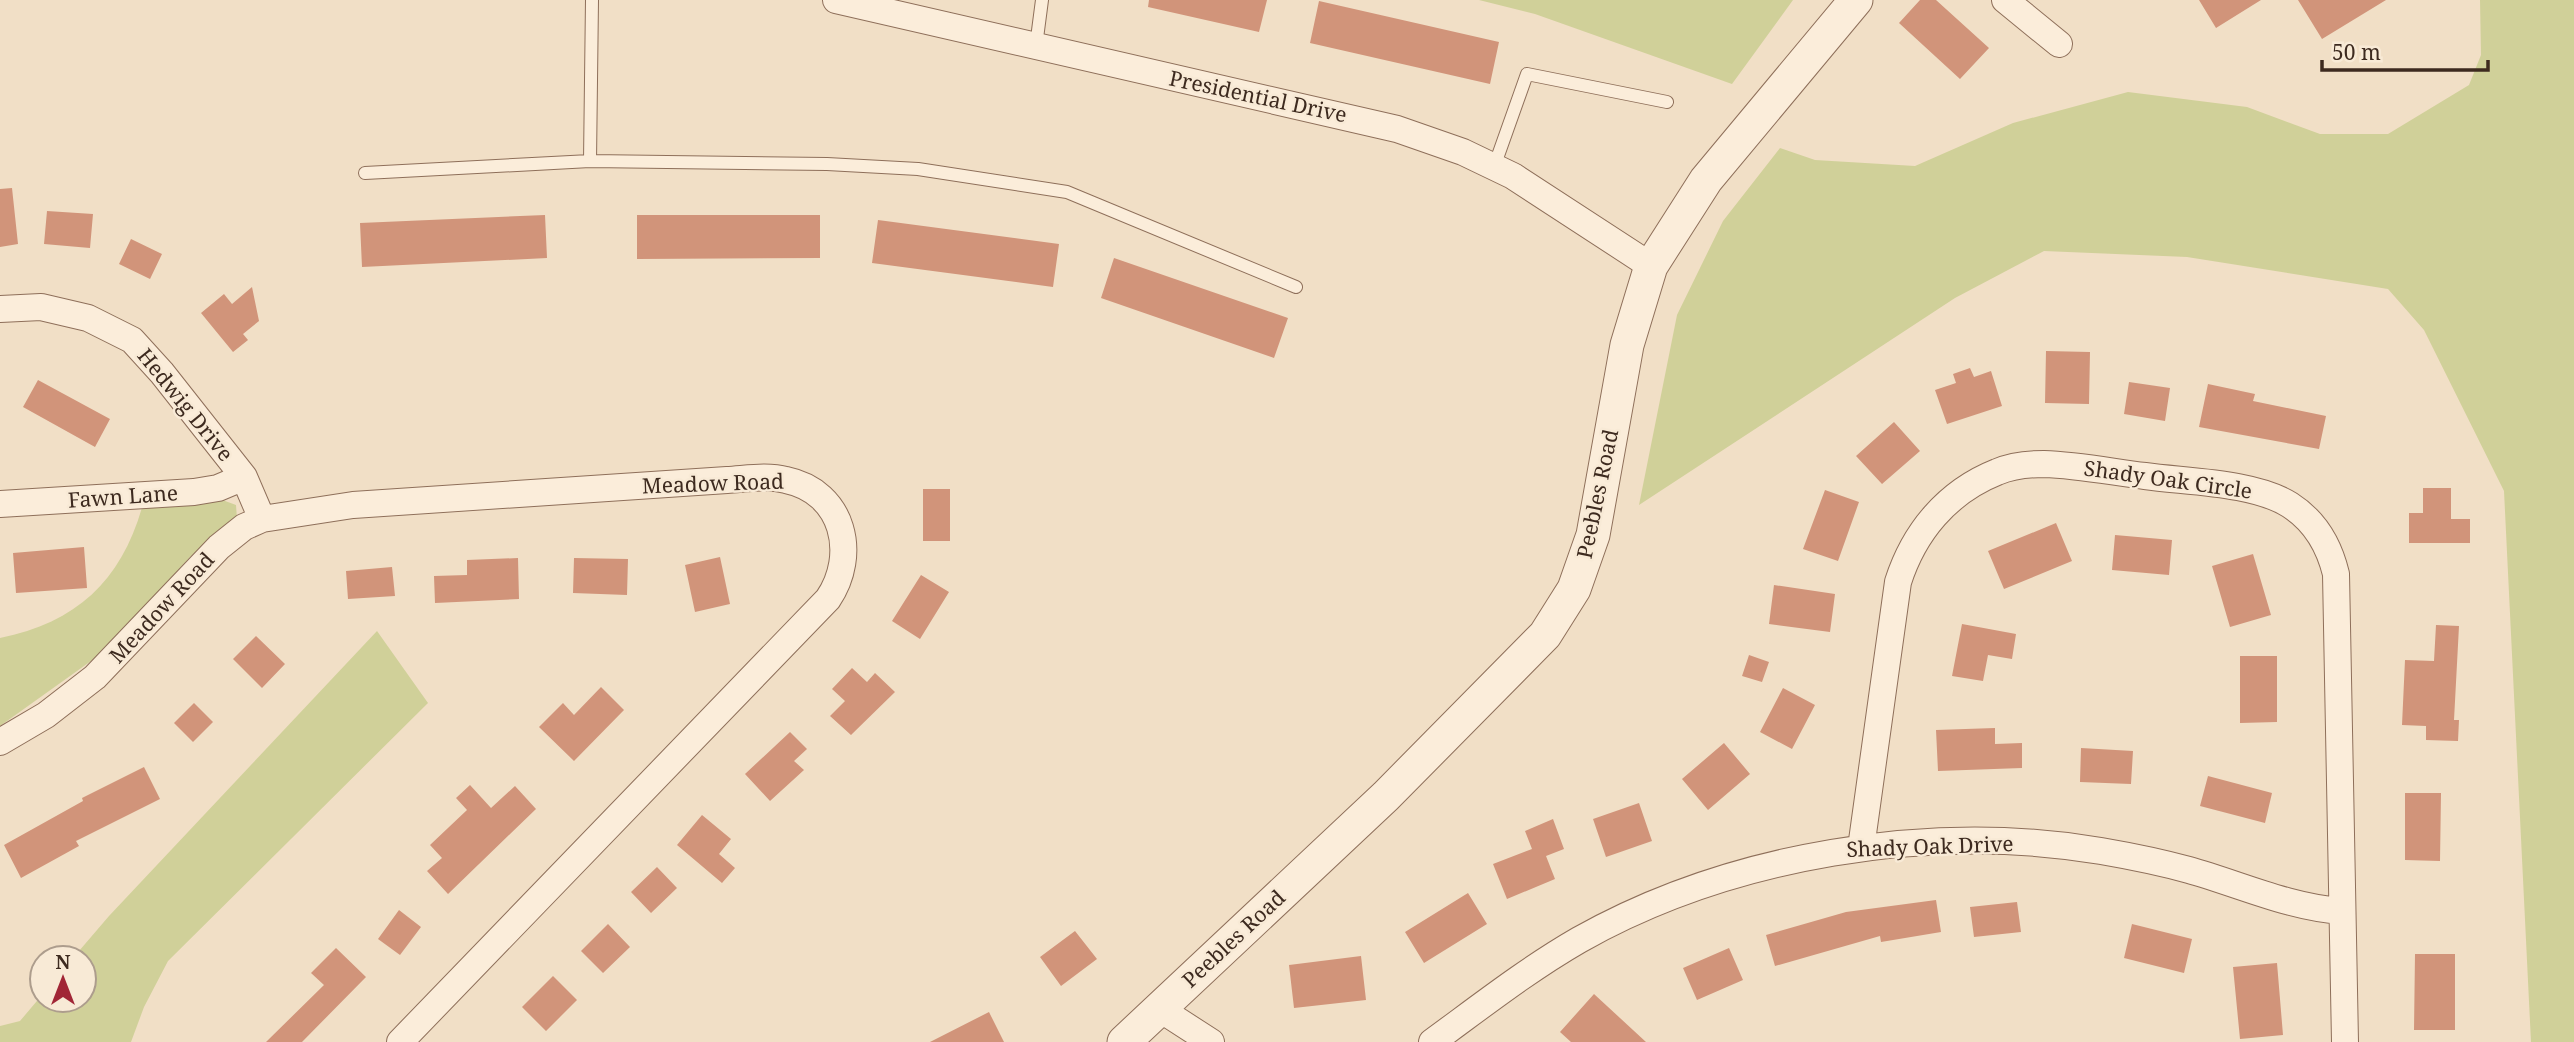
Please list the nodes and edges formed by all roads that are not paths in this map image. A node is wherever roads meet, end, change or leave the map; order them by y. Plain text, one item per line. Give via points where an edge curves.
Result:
1 (592, 0) edge
2 (836, 0) edge
3 (1042, 0) edge
4 (1856, 0) edge
5 (2005, 0) edge
6 (2059, 44) dead end
7 (1036, 46) junction
8 (1667, 102) dead end
9 (590, 161) junction
10 (1494, 167) junction
11 (365, 173) dead end
12 (1651, 267) junction
13 (1296, 287) dead end
14 (0, 309) edge
15 (244, 477) junction
16 (0, 504) edge
17 (262, 519) junction
18 (0, 742) edge
19 (1861, 848) junction
20 (2341, 911) junction
21 (1160, 1009) junction
22 (1450, 1037) edge
23 (400, 1042) edge
24 (1124, 1042) edge
25 (1211, 1042) edge
26 (2345, 1042) edge

1 - 9 lane
2 - 7 street, Presidential Drive
3 - 7 lane
4 - 12 street, Peebles Road via 1706,180
5 - 6 street
7 - 10 street, Presidential Drive via 1365,120
8 - 10 lane via 1527,74
9 - 11 lane
9 - 13 lane via 918,169 1067,192
10 - 12 street, Presidential Drive
12 - 21 street, Peebles Road via 1627,345 1593,535 1561,611 1525,658 1386,796
14 - 15 street, Hedwig Drive via 41,307 88,318 132,340
15 - 16 street, Fawn Lane via 194,492
15 - 17 street, Hedwig Drive
17 - 18 street, Meadow Road via 219,547 95,677 46,715
17 - 23 street, Meadow Road via 353,505 773,478 814,492 841,527 845,557 828,599
19 - 20 street, Shady Oak Drive via 1978,843 2088,849 2189,870 2309,908
19 - 20 street, Shady Oak Circle via 1898,582 1927,523 1979,480 2021,466 2059,465 2198,483 2254,491 2288,503 2316,528 2332,558 2337,594
19 - 22 street, Shady Oak Drive via 1739,873 1638,912 1531,970
20 - 26 street, Shady Oak Circle
21 - 24 street, Peebles Road
21 - 25 street

